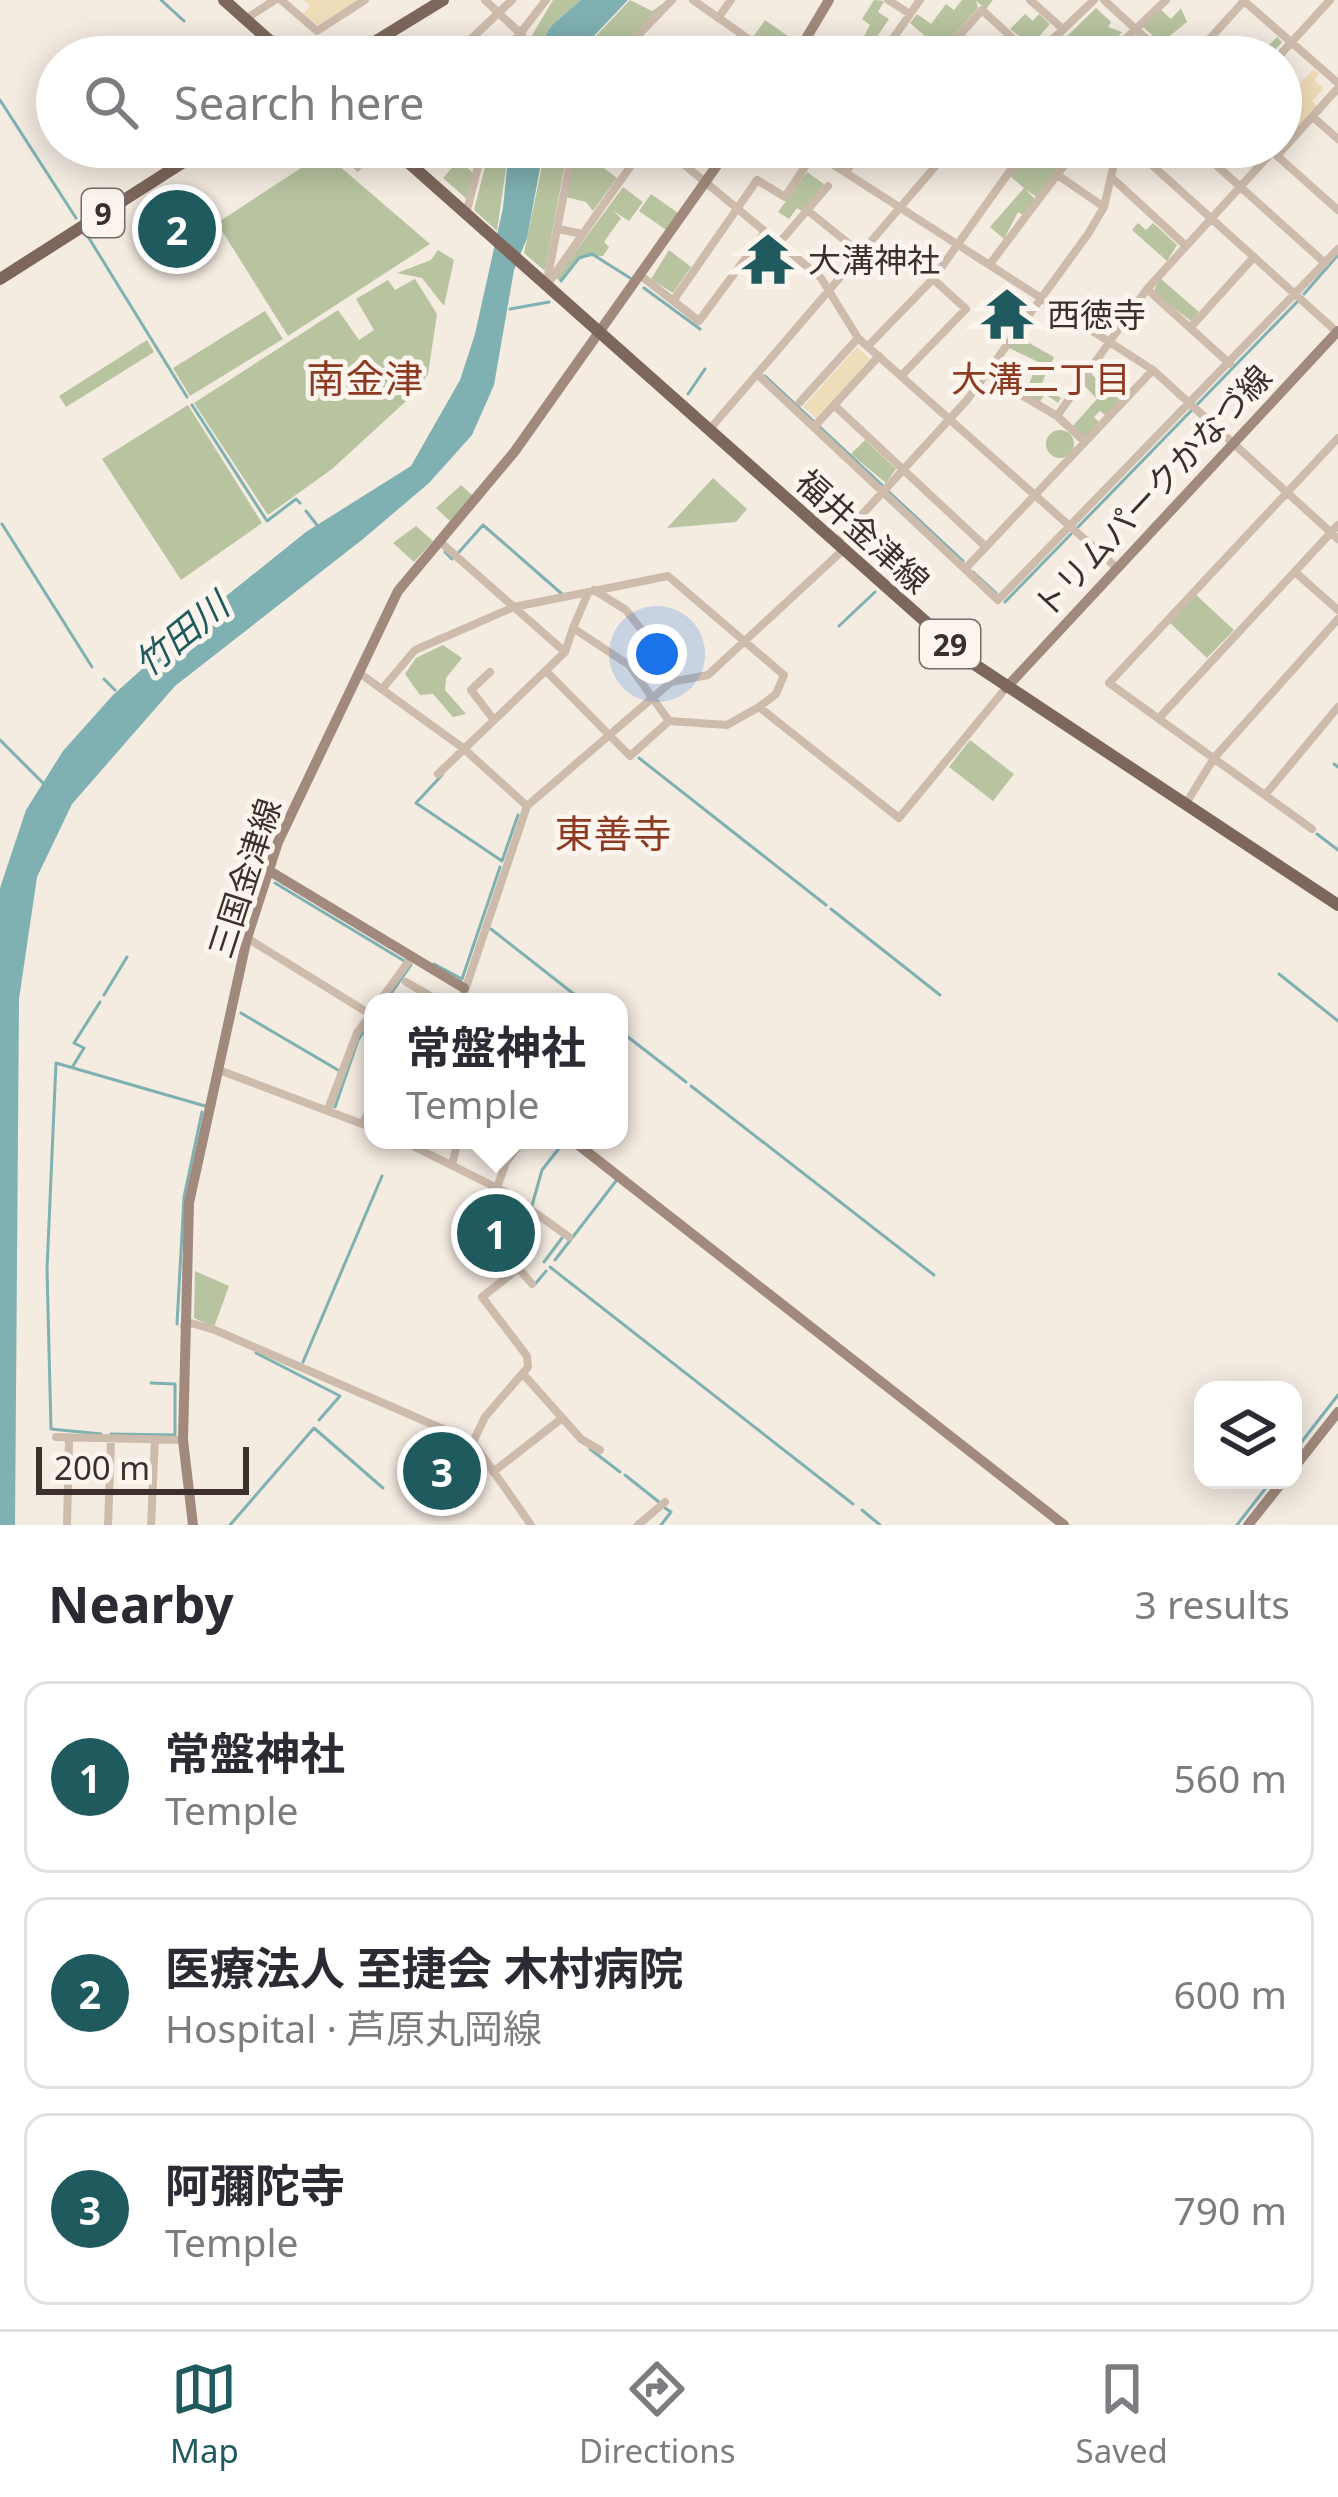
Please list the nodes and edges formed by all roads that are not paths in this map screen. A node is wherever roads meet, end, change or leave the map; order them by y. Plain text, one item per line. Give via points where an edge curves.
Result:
1 (224, 0) edge
2 (278, 0) edge
3 (365, 0) edge
4 (443, 0) edge
5 (485, 0) edge
6 (512, 0) edge
7 (546, 0) edge
8 (672, 0) edge
9 (693, 0) edge
10 (731, 0) edge
11 (829, 0) edge
12 (888, 0) edge
13 (920, 0) edge
14 (1031, 0) edge
15 (1094, 0) edge
16 (1104, 0) edge
17 (1166, 0) edge
18 (1244, 0) edge
19 (1330, 0) edge
20 (910, 14) junction
21 (499, 15) junction
22 (718, 18) junction
23 (245, 19) junction
24 (1133, 28) junction
25 (1063, 29) junction
26 (388, 34) joint
27 (522, 35) joint
28 (264, 36) edge
29 (385, 36) edge
30 (476, 36) edge
31 (637, 36) edge
32 (744, 36) edge
33 (811, 36) edge
34 (895, 36) edge
35 (959, 36) edge
36 (1011, 36) edge
37 (1056, 36) edge
38 (1126, 36) edge
39 (1142, 36) edge
40 (1212, 36) edge
41 (1284, 36) edge
42 (1297, 36) edge
43 (1302, 52) edge
44 (1338, 86) edge
45 (1313, 117) junction
46 (1302, 126) edge
47 (1338, 139) edge
48 (174, 168) edge
49 (415, 168) edge
50 (479, 168) edge
51 (569, 168) edge
52 (629, 168) edge
53 (688, 168) edge
54 (715, 168) edge
55 (804, 168) edge
56 (843, 168) edge
57 (850, 168) edge
58 (934, 168) edge
59 (1010, 168) edge
60 (1064, 168) edge
61 (1113, 168) edge
62 (1155, 168) edge
63 (1220, 168) edge
64 (1256, 168) edge
65 (1291, 168) edge
66 (848, 171) junction
67 (1059, 176) junction
68 (1111, 177) junction
69 (705, 182) junction
70 (828, 186) dead end
71 (1240, 186) junction
72 (902, 204) junction
73 (1103, 207) junction
74 (736, 208) junction
75 (807, 210) junction
76 (1338, 210) edge
77 (471, 218) junction
78 (1210, 218) junction
79 (557, 229) junction
80 (765, 232) junction
81 (583, 234) junction
82 (779, 243) junction
83 (958, 243) junction
84 (1185, 245) junction
85 (853, 247) dead end
86 (1338, 249) edge
87 (1253, 258) junction
88 (1325, 263) junction
89 (990, 264) junction
90 (640, 275) junction
91 (0, 279) edge
92 (933, 279) junction
93 (544, 284) junction
94 (830, 288) junction
95 (1147, 289) junction
96 (1039, 296) junction
97 (1296, 296) junction
98 (674, 301) junction
99 (1190, 328) junction
100 (1338, 332) edge
101 (599, 334) junction
102 (858, 338) junction
103 (1107, 341) junction
104 (868, 346) junction
105 (879, 356) junction
106 (1230, 364) junction
107 (1154, 370) junction
108 (757, 374) junction
109 (986, 374) junction
110 (901, 376) junction
111 (800, 402) dead end
112 (1192, 404) junction
113 (834, 405) junction
114 (1057, 416) junction
115 (950, 420) junction
116 (814, 427) junction
117 (708, 431) junction
118 (1338, 437) edge
119 (1085, 442) junction
120 (1234, 442) junction
121 (904, 470) junction
122 (1287, 492) junction
123 (882, 493) junction
124 (1036, 495) junction
125 (1072, 526) junction
126 (1336, 532) edge
127 (439, 541) junction
128 (839, 546) junction
129 (986, 547) junction
130 (1117, 568) junction
131 (965, 569) junction
132 (1295, 572) junction
133 (591, 591) junction
134 (514, 607) junction
135 (1338, 615) edge
136 (572, 628) junction
137 (742, 641) junction
138 (651, 642) junction
139 (566, 652) junction
140 (668, 659) dead end
141 (629, 665) junction
142 (357, 671) junction
143 (490, 671) dead end
144 (547, 672) junction
145 (1006, 688) junction
146 (382, 689) junction
147 (652, 698) junction
148 (1338, 706) edge
149 (759, 707) junction
150 (1160, 717) junction
151 (494, 720) junction
152 (669, 721) junction
153 (608, 736) junction
154 (463, 748) junction
155 (1214, 758) junction
156 (437, 774) dead end
157 (1265, 795) junction
158 (526, 806) junction
159 (1185, 806) junction
160 (1312, 829) dead end
161 (268, 870) junction
162 (1338, 905) edge
163 (247, 938) junction
164 (411, 958) junction
165 (406, 982) dead end
166 (464, 988) junction
167 (386, 993) edge
168 (425, 993) edge
169 (463, 993) edge
170 (364, 1008) edge
171 (364, 1024) edge
172 (219, 1070) junction
173 (328, 1109) junction
174 (364, 1124) edge
175 (420, 1149) edge
176 (456, 1149) edge
177 (516, 1149) edge
178 (584, 1149) edge
179 (452, 1165) junction
180 (497, 1188) junction
181 (524, 1203) junction
182 (569, 1237) dead end
183 (514, 1263) junction
184 (532, 1284) dead end
185 (183, 1327) junction
186 (524, 1375) junction
187 (1338, 1412) edge
188 (561, 1419) junction
189 (56, 1438) dead end
190 (68, 1438) junction
191 (155, 1439) junction
192 (111, 1440) junction
193 (183, 1440) junction
194 (473, 1442) junction
195 (600, 1450) dead end
196 (1302, 1458) edge
197 (493, 1472) junction
198 (1277, 1489) edge
199 (665, 1502) dead end
200 (67, 1525) edge
201 (108, 1525) edge
202 (151, 1525) edge
203 (193, 1525) edge
204 (531, 1525) edge
205 (638, 1525) edge
206 (1064, 1525) edge
207 (1248, 1525) edge

1 - 23 main road
2 - 3 street via 316,31
2 - 23 street
4 - 26 main road
5 - 21 street
6 - 21 street
7 - 27 street
8 - 31 street
9 - 22 street
10 - 22 street
11 - 33 main road
12 - 20 street
13 - 20 street
14 - 25 street
15 - 25 street
16 - 24 street
17 - 24 street
18 - 40 street
18 - 41 street
19 - 42 street
20 - 34 street
21 - 27 street
21 - 30 street
22 - 32 street
23 - 28 main road
24 - 38 street
24 - 39 street
25 - 37 street
26 - 29 main road
35 - 36 street via 982,10
43 - 44 street
44 - 45 street
45 - 46 street
45 - 47 street
48 - 91 main road, 9
49 - 77 main road, 福井金津線 / 29
50 - 77 street
51 - 79 street
52 - 81 street
53 - 69 street
54 - 69 main road, 三国金津線
55 - 74 street via 785,197 757,180
56 - 66 street
57 - 66 street
58 - 72 street
59 - 83 street
60 - 67 street
61 - 68 street
62 - 78 street
63 - 71 street
64 - 71 street
65 - 76 street
66 - 72 street
67 - 73 street
67 - 89 street
68 - 73 street
68 - 84 street
69 - 74 street
69 - 90 main road, 三国金津線
70 - 75 street
71 - 78 street
71 - 88 street
72 - 83 street
72 - 94 street
73 - 96 street
74 - 80 street
74 - 98 street
75 - 82 street
75 - 85 street
77 - 93 main road, 福井金津線 / 29
78 - 84 street
78 - 87 street
79 - 81 street
79 - 93 street
80 - 82 street
80 - 98 street via 699,321
81 - 93 street
82 - 94 street
83 - 89 street
83 - 92 street
84 - 95 street
86 - 88 street
87 - 97 street
87 - 99 street
88 - 97 street
89 - 96 street
90 - 98 street
90 - 101 main road, 三国金津線
92 - 104 street
92 - 110 street via 966,309
93 - 101 main road, 福井金津線 / 29
94 - 102 street
94 - 108 street
95 - 99 street
95 - 103 street
96 - 103 street
96 - 109 street
97 - 100 street
97 - 106 street
99 - 106 street
100 - 120 main road, トリムパークかなづ線
101 - 117 main road, 福井金津線 / 29
101 - 127 main road, 三国金津線
102 - 104 street
102 - 111 street
103 - 107 street
103 - 114 street
104 - 105 street
105 - 110 street
105 - 113 street
106 - 112 street
107 - 112 street
107 - 119 street
108 - 116 street
108 - 117 street
109 - 114 street
109 - 115 street
110 - 115 street
112 - 120 street
112 - 125 street
113 - 116 street
113 - 121 street
114 - 119 street
115 - 121 street
115 - 124 street
116 - 123 street
117 - 128 main road, 福井金津線 / 29
118 - 122 street
119 - 124 street
120 - 122 street
120 - 130 main road, トリムパークかなづ線
121 - 123 street
121 - 129 street
122 - 126 street
122 - 150 street via 1109,683
123 - 128 street
123 - 131 street
124 - 125 street
124 - 129 street
125 - 130 street
125 - 131 street via 998,600
126 - 132 street
127 - 134 street
127 - 142 main road, 三国金津線 via 398,591
128 - 137 street
128 - 145 main road, 福井金津線 / 29
129 - 131 street
130 - 145 main road, トリムパークかなづ線
132 - 135 street
132 - 150 street
133 - 134 street
133 - 136 street
133 - 137 street via 668,576
133 - 138 street via 626,610
134 - 139 street
134 - 146 street via 415,650
135 - 155 street
136 - 139 street
136 - 141 street
137 - 147 street via 708,675 670,682
137 - 149 street via 784,675
138 - 140 street
138 - 141 street
139 - 144 street
141 - 147 street
142 - 146 street
142 - 161 main road, 三国金津線
143 - 151 street via 471,690
144 - 151 street
144 - 153 street
145 - 149 street via 899,818
145 - 159 main road, 福井金津線 / 29
146 - 154 street
147 - 152 street
147 - 153 street
148 - 157 street
149 - 152 street via 727,725
150 - 155 street
151 - 154 street
152 - 153 street via 630,756
153 - 158 street
154 - 156 street
154 - 158 street
155 - 157 street
155 - 159 street
157 - 160 street
158 - 166 street
159 - 162 main road, 福井金津線 / 29
161 - 163 main road, 三国金津線
161 - 164 main road
163 - 170 street
163 - 172 main road, 三国金津線
164 - 166 main road
164 - 167 street
165 - 168 street
166 - 169 street
171 - 173 street
172 - 173 street
172 - 185 main road, 三国金津線 via 189,1203
173 - 174 street
175 - 179 street
176 - 179 street
177 - 180 street
178 - 206 main road
179 - 180 street
180 - 181 street
181 - 182 street
181 - 183 street
183 - 184 street
183 - 186 street via 482,1297 527,1356
185 - 193 main road, 三国金津線
185 - 194 street via 215,1330
186 - 188 street
186 - 194 street via 505,1389
187 - 196 main road
188 - 195 street
188 - 197 street
189 - 190 street
190 - 192 street
190 - 200 street
191 - 192 street
191 - 193 street
191 - 202 street
192 - 201 street
193 - 203 main road, 三国金津線
194 - 197 street
197 - 204 street
198 - 207 main road
199 - 205 street

